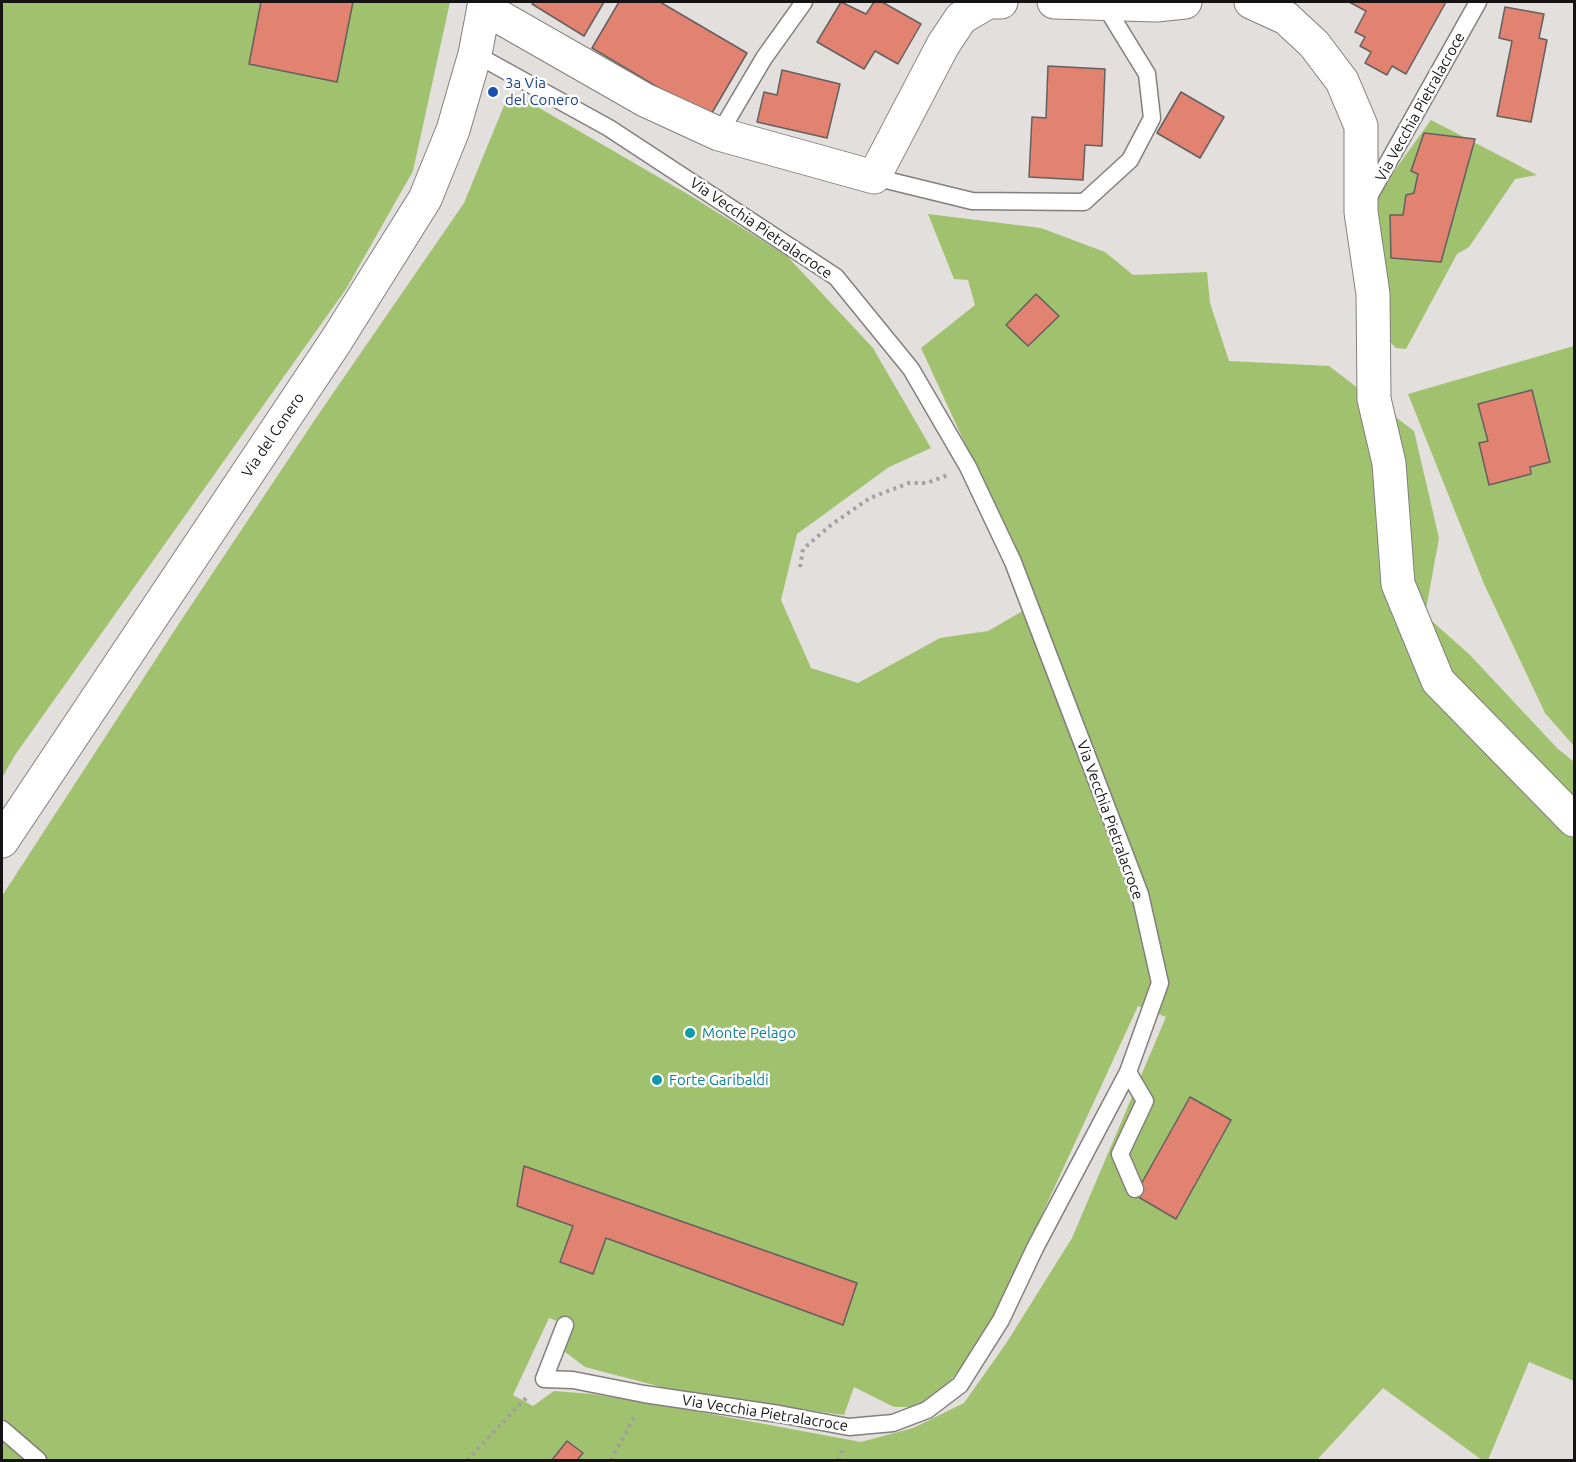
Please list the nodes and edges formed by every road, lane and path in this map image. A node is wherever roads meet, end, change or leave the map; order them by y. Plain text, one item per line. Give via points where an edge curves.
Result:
1 (804, 2) edge
2 (1001, 2) edge
3 (1054, 2) edge
4 (1185, 2) edge
5 (1251, 2) edge
6 (1478, 2) edge
7 (1104, 4) junction
8 (485, 5) edge
9 (475, 54) junction
10 (719, 134) junction
11 (874, 177) junction
12 (1361, 212) junction
13 (927, 483) dead end
14 (800, 567) dead end
15 (1575, 820) edge
16 (2, 841) edge
17 (1128, 1072) junction
18 (1135, 1188) dead end
19 (565, 1325) dead end
20 (544, 1379) junction
21 (644, 1394) junction
22 (2, 1429) edge
23 (38, 1461) edge
24 (467, 1461) edge
25 (611, 1461) edge

1 - 10 lane via 764,58
2 - 11 street via 988,2 961,18
3 - 7 street
4 - 7 street
5 - 12 street, Via Vecchia Pietralacroce via 1286,18 1314,44 1342,81 1361,126
6 - 12 lane, Via Vecchia Pietralacroce
7 - 11 lane via 1147,74 1152,117 1130,160 1084,202 972,201
8 - 9 street, Via del Conero
8 - 10 street via 645,100
9 - 16 street, Via del Conero via 453,130 425,199 404,236
9 - 17 lane, Via Vecchia Pietralacroce via 609,128 836,277 911,369 968,467 1013,562 1140,894 1160,983
10 - 11 street
12 - 15 street, Via Vecchia Pietralacroce via 1372,294 1374,399 1389,463 1398,584 1438,681
13 - 14 path via 909,483 870,498 803,549
17 - 18 lane via 1145,1101 1120,1154
17 - 21 lane, Via Vecchia Pietralacroce via 1001,1320 960,1385 927,1410 893,1423 849,1427
19 - 20 lane
20 - 21 lane, Via Vecchia Pietralacroce via 573,1380
20 - 24 path
21 - 25 path
22 - 23 lane

